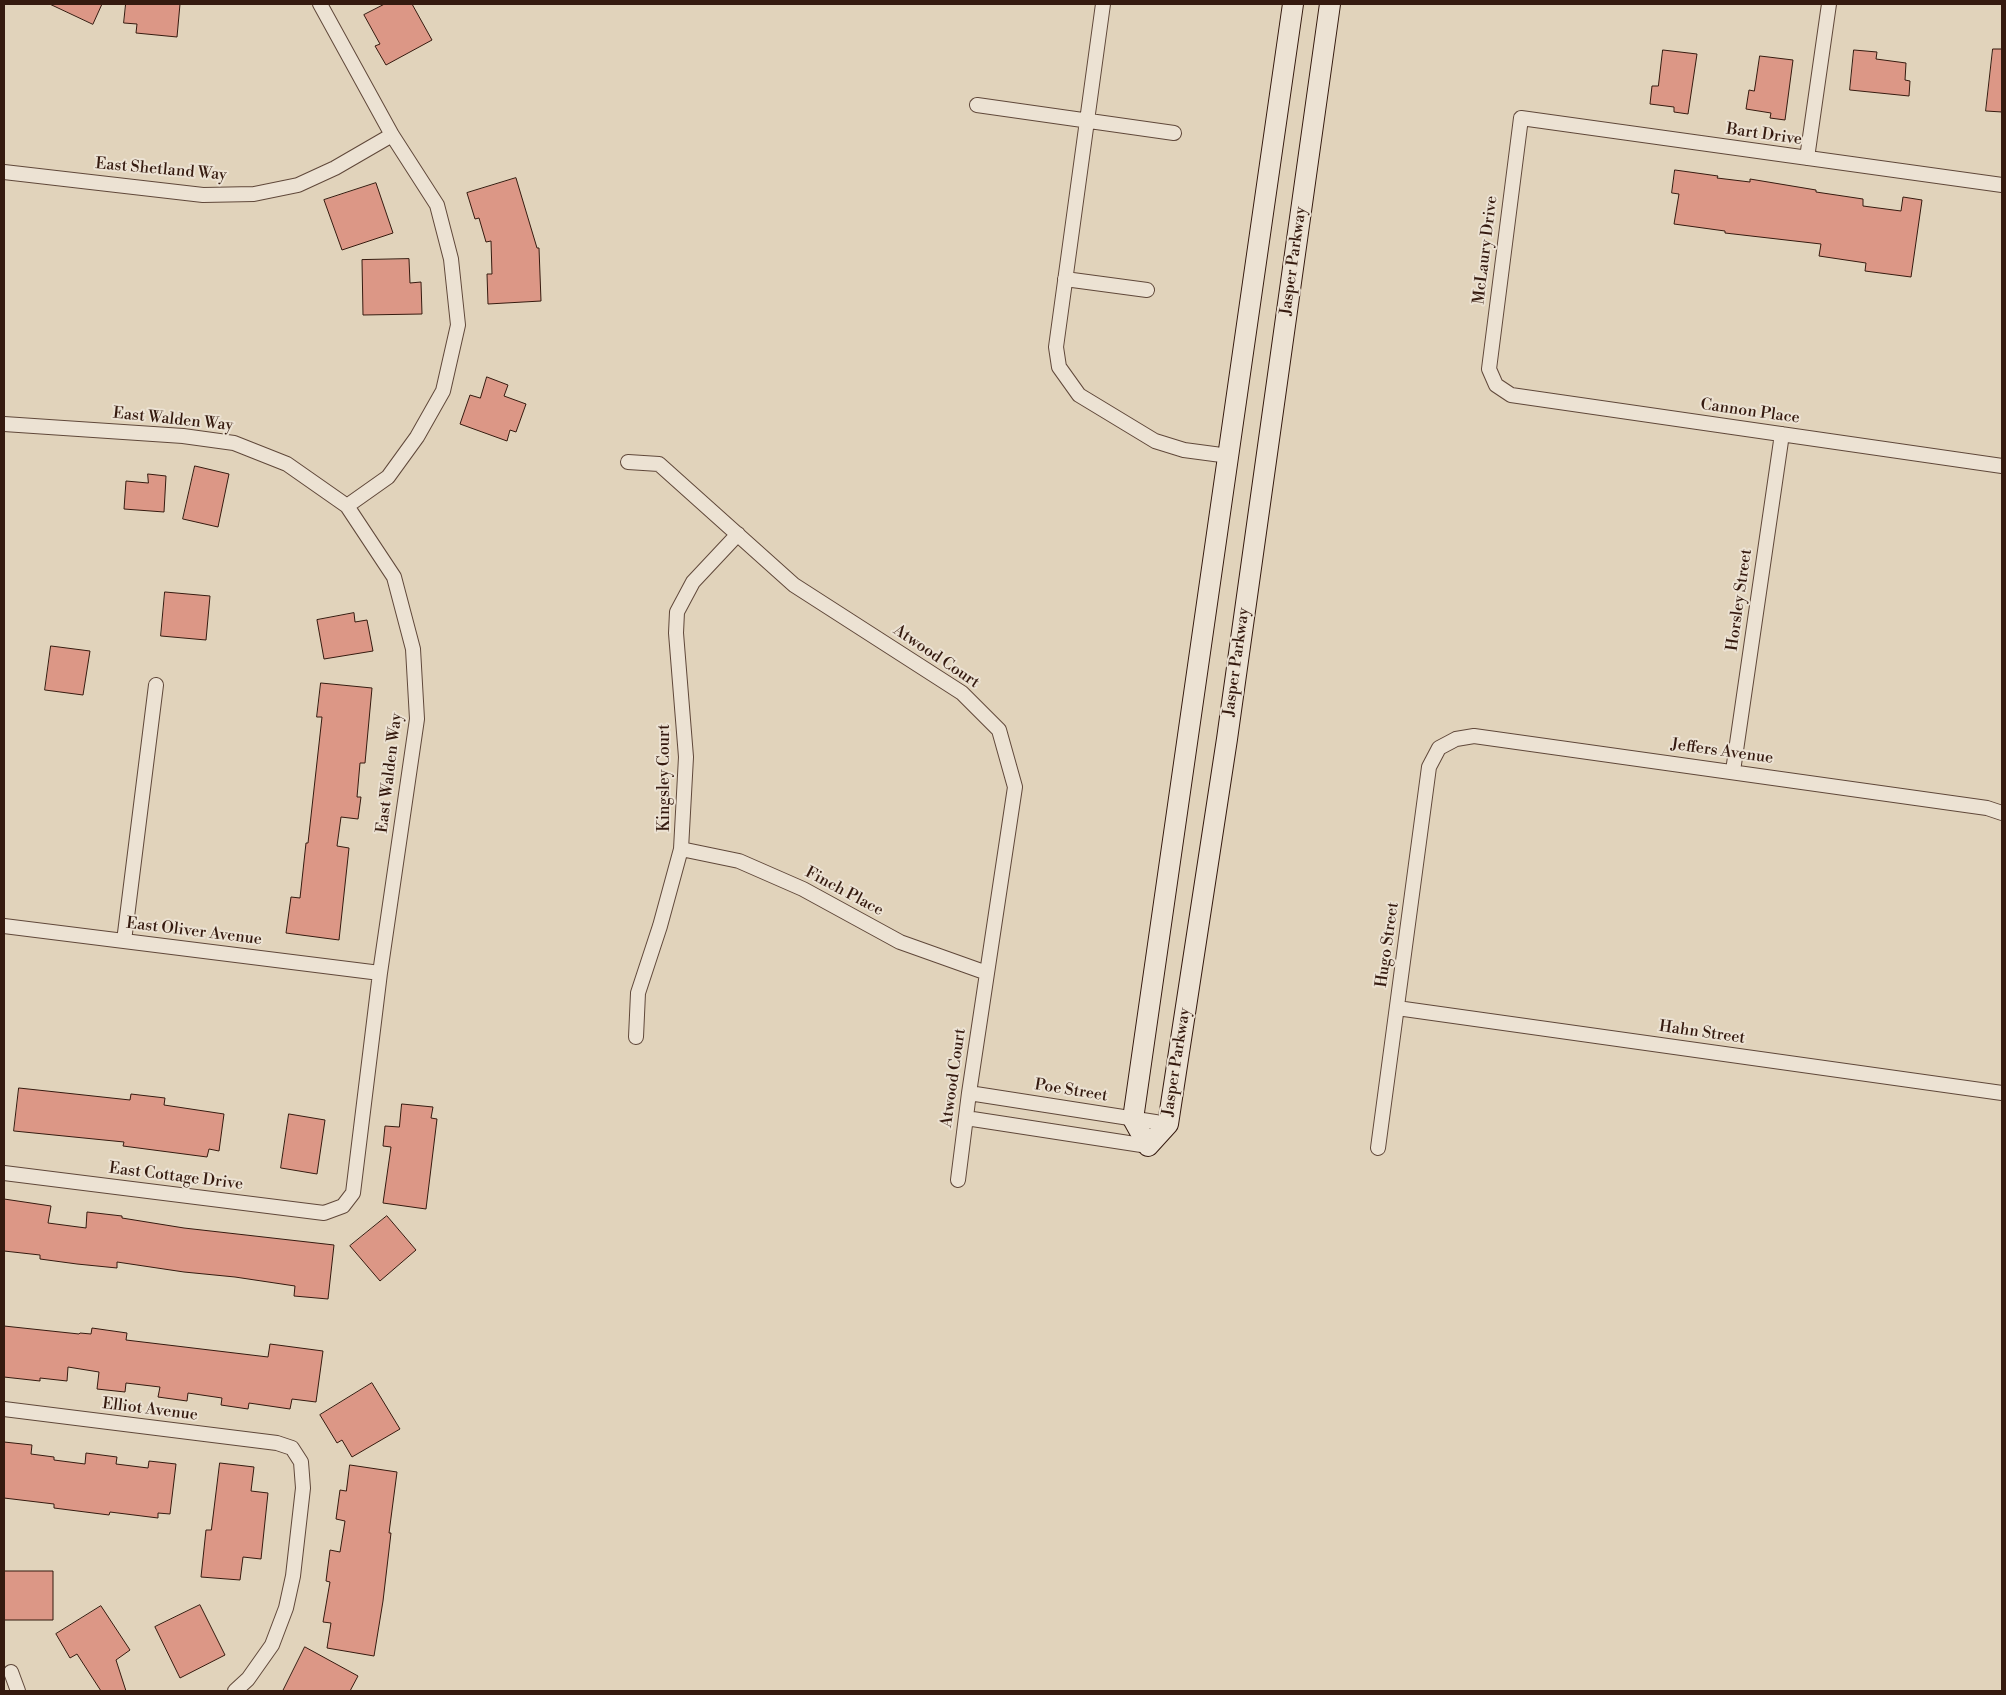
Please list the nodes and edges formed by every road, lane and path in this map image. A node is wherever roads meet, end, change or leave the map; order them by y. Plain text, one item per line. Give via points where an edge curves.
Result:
1 (320, 4) edge
2 (1103, 4) edge
3 (1293, 4) edge
4 (1330, 4) edge
5 (1829, 4) edge
6 (977, 105) dead end
7 (1521, 118) joint
8 (1087, 120) junction
9 (1174, 133) dead end
10 (392, 135) junction
11 (1807, 158) junction
12 (4, 172) edge
13 (2002, 185) edge
14 (1065, 278) junction
15 (1147, 290) dead end
16 (1496, 385) joint
17 (4, 424) edge
18 (1782, 434) junction
19 (1229, 456) junction
20 (628, 462) dead end
21 (2002, 466) edge
22 (347, 506) junction
23 (738, 534) junction
24 (156, 685) dead end
25 (1439, 748) joint
26 (1733, 771) junction
27 (2002, 813) edge
28 (682, 849) junction
29 (4, 926) edge
30 (124, 941) junction
31 (380, 973) junction
32 (987, 973) junction
33 (1397, 1008) junction
34 (636, 1037) dead end
35 (969, 1093) junction
36 (2002, 1093) edge
37 (966, 1118) junction
38 (1132, 1118) junction
39 (1168, 1124) junction
40 (1148, 1146) junction
41 (1378, 1148) dead end
42 (4, 1173) edge
43 (958, 1180) dead end
44 (343, 1206) joint
45 (4, 1409) edge
46 (11, 1672) dead end
47 (18, 1691) edge
48 (235, 1691) edge

1 - 10 street
2 - 8 street
3 - 19 street
4 - 39 street, Jasper Parkway via 1227,739
5 - 11 street
6 - 8 street
7 - 11 street, Bart Drive
7 - 16 street, McLaury Drive via 1489,369
8 - 9 street
8 - 14 street
10 - 12 street, East Shetland Way via 298,185 254,194 203,194
10 - 22 street via 436,205 451,259 458,325 443,390 417,437 388,477
11 - 13 street, Bart Drive
14 - 15 street
14 - 19 street via 1056,348 1059,367 1079,395 1155,440 1184,450
16 - 18 street, Cannon Place via 1511,395
17 - 22 street, East Walden Way via 183,436 234,443 287,464
18 - 21 street, Cannon Place
18 - 26 street, Horsley Street
19 - 38 street
20 - 23 street, Atwood Court via 659,464
22 - 31 street, East Walden Way via 394,577 413,649 417,719
23 - 28 street, Kingsley Court via 692,582 677,612 686,757
23 - 32 street, Atwood Court via 794,585 962,693 999,730 1015,787
24 - 30 street
25 - 26 street, Jeffers Avenue via 1456,739 1474,736
25 - 33 street, Hugo Street via 1429,767
26 - 27 street, Jeffers Avenue via 1987,808
28 - 32 street, Finch Place via 739,861 803,889 900,942
28 - 34 street, Kingsley Court via 638,993
29 - 30 street, East Oliver Avenue
30 - 31 street, East Oliver Avenue
31 - 44 street, East Walden Way via 353,1193
32 - 35 street, Atwood Court
33 - 36 street, Hahn Street
33 - 41 street, Hugo Street
35 - 37 street, Atwood Court
35 - 38 street, Poe Street
37 - 40 street
37 - 43 street, Atwood Court
38 - 39 street, Poe Street
38 - 40 street
39 - 40 street, Jasper Parkway
42 - 44 street, East Cottage Drive via 324,1213
45 - 48 street, Elliot Avenue via 276,1443 292,1448 301,1462 304,1488 286,1608 272,1645 248,1679
46 - 47 street

